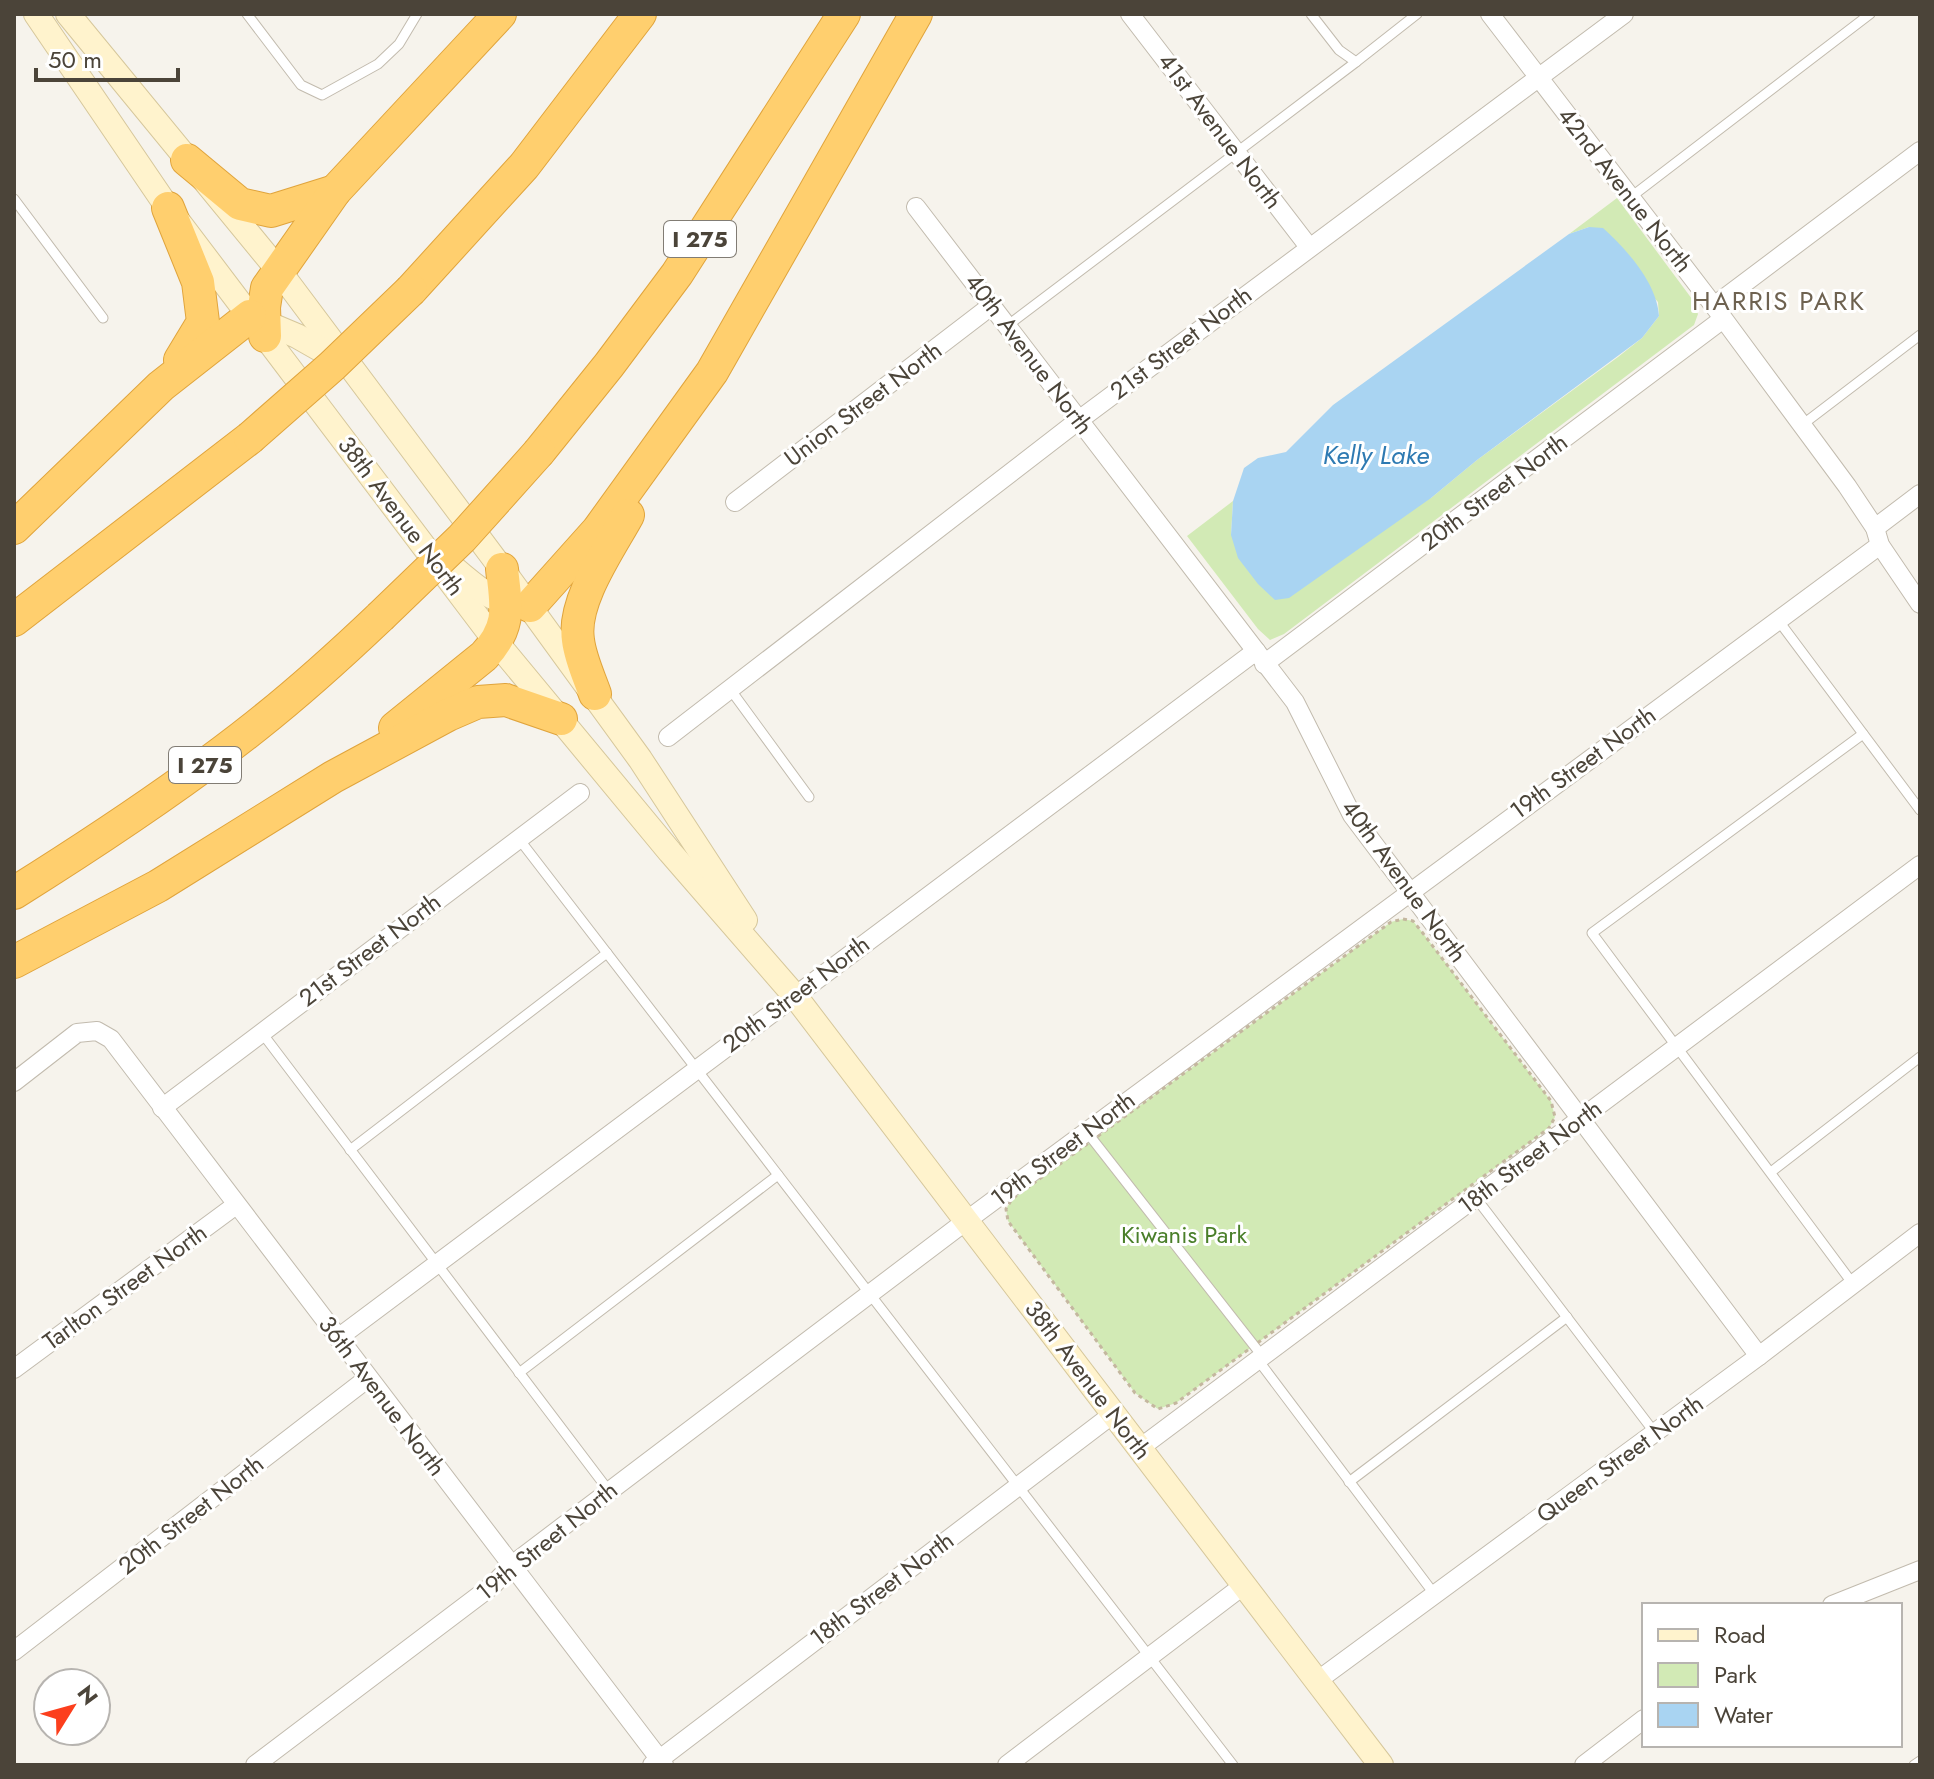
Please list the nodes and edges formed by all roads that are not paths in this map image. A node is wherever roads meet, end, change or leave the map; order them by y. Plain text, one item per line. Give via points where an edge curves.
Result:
1 (36, 14) edge
2 (68, 14) edge
3 (247, 14) edge
4 (417, 14) edge
5 (500, 14) edge
6 (640, 14) edge
7 (844, 14) edge
8 (916, 14) edge
9 (1130, 14) edge
10 (1311, 14) edge
11 (1417, 14) edge
12 (1490, 14) edge
13 (1624, 14) edge
14 (1870, 14) edge
15 (1356, 62) junction
16 (1539, 78) junction
17 (1920, 151) edge
18 (1237, 154) junction
19 (187, 160) junction
20 (335, 191) junction
21 (1631, 197) junction
22 (14, 199) edge
23 (916, 207) dead end
24 (168, 208) junction
25 (1309, 247) junction
26 (279, 271) junction
27 (991, 306) junction
28 (1719, 312) junction
29 (103, 318) dead end
30 (259, 324) junction
31 (1007, 326) junction
32 (1920, 335) edge
33 (350, 366) junction
34 (161, 386) junction
35 (1079, 420) junction
36 (678, 421) junction
37 (1801, 425) junction
38 (1920, 494) edge
39 (735, 502) dead end
40 (14, 528) edge
41 (413, 531) junction
42 (1878, 536) junction
43 (502, 569) joint
44 (1920, 604) edge
45 (518, 605) junction
46 (14, 620) edge
47 (1778, 620) junction
48 (497, 643) junction
49 (1260, 658) junction
50 (730, 689) junction
51 (595, 694) junction
52 (561, 719) junction
53 (1863, 734) junction
54 (668, 737) dead end
55 (333, 777) junction
56 (580, 793) dead end
57 (809, 797) dead end
58 (1920, 810) edge
59 (519, 839) junction
60 (1920, 865) edge
61 (1409, 891) junction
62 (14, 893) edge
63 (607, 953) junction
64 (14, 962) edge
65 (795, 996) junction
66 (262, 1033) junction
67 (1678, 1047) junction
68 (1920, 1057) edge
69 (696, 1069) junction
70 (14, 1082) edge
71 (162, 1108) junction
72 (1581, 1120) junction
73 (1090, 1136) junction
74 (350, 1150) junction
75 (1771, 1172) junction
76 (778, 1175) junction
77 (1476, 1198) junction
78 (236, 1205) junction
79 (966, 1221) junction
80 (1920, 1233) edge
81 (436, 1264) junction
82 (1853, 1284) junction
83 (870, 1294) junction
84 (1567, 1317) junction
85 (338, 1338) junction
86 (1258, 1354) junction
87 (1759, 1356) junction
88 (14, 1369) edge
89 (519, 1373) junction
90 (368, 1378) junction
91 (1113, 1414) junction
92 (1655, 1433) junction
93 (1140, 1448) junction
94 (1349, 1482) junction
95 (1018, 1486) junction
96 (609, 1491) junction
97 (512, 1565) junction
98 (1920, 1570) edge
99 (1244, 1585) junction
100 (1435, 1595) junction
101 (1837, 1603) edge
102 (14, 1651) edge
103 (1150, 1657) junction
104 (1317, 1681) junction
105 (1642, 1721) edge
106 (1920, 1761) edge
107 (659, 1763) edge
108 (255, 1765) edge
109 (1007, 1765) edge
110 (1233, 1765) edge
111 (1381, 1765) edge
112 (1584, 1765) edge
113 (1914, 1765) edge

1 - 24 main road, 38th Avenue North
2 - 19 main road, 38th Avenue North
3 - 4 lane via 301,85 322,95 378,64 399,44
5 - 20 highway
6 - 46 highway, bridge via 524,166 411,290 250,438
7 - 62 highway, I 275, bridge via 677,274 539,452 462,538 254,728 133,817
8 - 36 highway via 712,372
9 - 18 street, 41st Avenue North
10 - 15 lane via 1339,50
11 - 15 lane
12 - 16 street, 42nd Avenue North
13 - 16 street, 21st Street North
14 - 21 lane
15 - 18 lane
16 - 21 street, 42nd Avenue North
16 - 25 street, 21st Street North
17 - 28 street, 20th Street North
18 - 25 street, 41st Avenue North
18 - 31 lane
19 - 20 highway via 240,204 271,211
19 - 26 main road, 38th Avenue North
20 - 26 highway
21 - 28 street, 42nd Avenue North
22 - 29 lane
23 - 27 street, 40th Avenue North
24 - 30 main road, 38th Avenue North
24 - 34 highway via 198,282 203,322
25 - 35 street, 21st Street North
26 - 30 highway via 267,288
26 - 33 main road, 38th Avenue North
27 - 31 street, 40th Avenue North
27 - 39 street, Union Street North
28 - 37 street, 42nd Avenue North
28 - 49 street, 20th Street North
30 - 33 main road via 297,336
30 - 34 highway
30 - 41 main road, 38th Avenue North
31 - 35 street, 40th Avenue North
32 - 37 lane
33 - 43 main road, 38th Avenue North
34 - 40 highway
35 - 49 street, 40th Avenue North
35 - 50 street, 21st Street North
36 - 45 highway via 598,530
36 - 51 highway via 592,579 581,610 577,639
37 - 42 street, 42nd Avenue North
38 - 42 street, 19th Street North
41 - 45 main road, 38th Avenue North via 462,575
41 - 48 main road, 38th Avenue North
42 - 44 street, 42nd Avenue North
42 - 47 street, 19th Street North
43 - 45 highway
45 - 48 highway
45 - 51 main road, 38th Avenue North
47 - 53 lane
47 - 61 street, 19th Street North
48 - 52 main road, 38th Avenue North
48 - 55 highway
49 - 61 street, 40th Avenue North via 1295,702 1352,815
49 - 65 street, 20th Street North
50 - 54 street, 21st Street North
50 - 57 lane
51 - 65 main road, 38th Avenue North
52 - 55 highway via 506,700 478,702
52 - 65 main road, 38th Avenue North
53 - 58 lane
53 - 67 lane via 1592,933
55 - 64 highway via 158,886
56 - 59 street, 21st Street North
59 - 63 lane
59 - 66 street, 21st Street North
60 - 67 street, 18th Street North
61 - 72 street, 40th Avenue North
61 - 73 street, 19th Street North
63 - 69 lane
63 - 74 lane
65 - 69 street, 20th Street North
65 - 79 main road, 38th Avenue North
66 - 71 street, 21st Street North
66 - 74 lane
67 - 72 street, 18th Street North
67 - 75 lane
68 - 75 lane
69 - 76 lane
69 - 81 street, 20th Street North
70 - 71 street, 36th Avenue North via 77,1033 97,1031 111,1039
71 - 78 street, 36th Avenue North
72 - 77 street, 18th Street North
72 - 87 street, 40th Avenue North
73 - 79 street, 19th Street North
73 - 86 lane
74 - 81 lane
75 - 82 lane
76 - 83 lane
76 - 89 lane
77 - 84 lane
77 - 86 street, 18th Street North
78 - 85 street, 36th Avenue North
78 - 88 street, Tarlton Street North
79 - 83 street, 19th Street North
79 - 91 main road, 38th Avenue North
80 - 82 street, Queen Street North
81 - 85 street, 20th Street North
81 - 89 lane
82 - 87 street, Queen Street North
83 - 95 lane
83 - 96 street, 19th Street North
84 - 92 lane
84 - 94 lane
85 - 90 street, 36th Avenue North
86 - 93 street, 18th Street North
86 - 94 lane
87 - 92 street, Queen Street North
89 - 96 lane
90 - 97 street, 36th Avenue North
90 - 102 street, 20th Street North
91 - 93 main road, 38th Avenue North
91 - 95 street, 18th Street North
92 - 100 street, Queen Street North
93 - 99 main road, 38th Avenue North
94 - 100 lane
95 - 103 lane
95 - 107 street, 18th Street North
96 - 97 street, 19th Street North
97 - 107 street, 36th Avenue North
97 - 108 street, 19th Street North via 493,1585
98 - 101 street
99 - 103 street
99 - 104 main road, 38th Avenue North
100 - 104 street, Queen Street North
103 - 109 street
103 - 110 lane
104 - 111 main road, 38th Avenue North
105 - 112 street
106 - 113 lane

